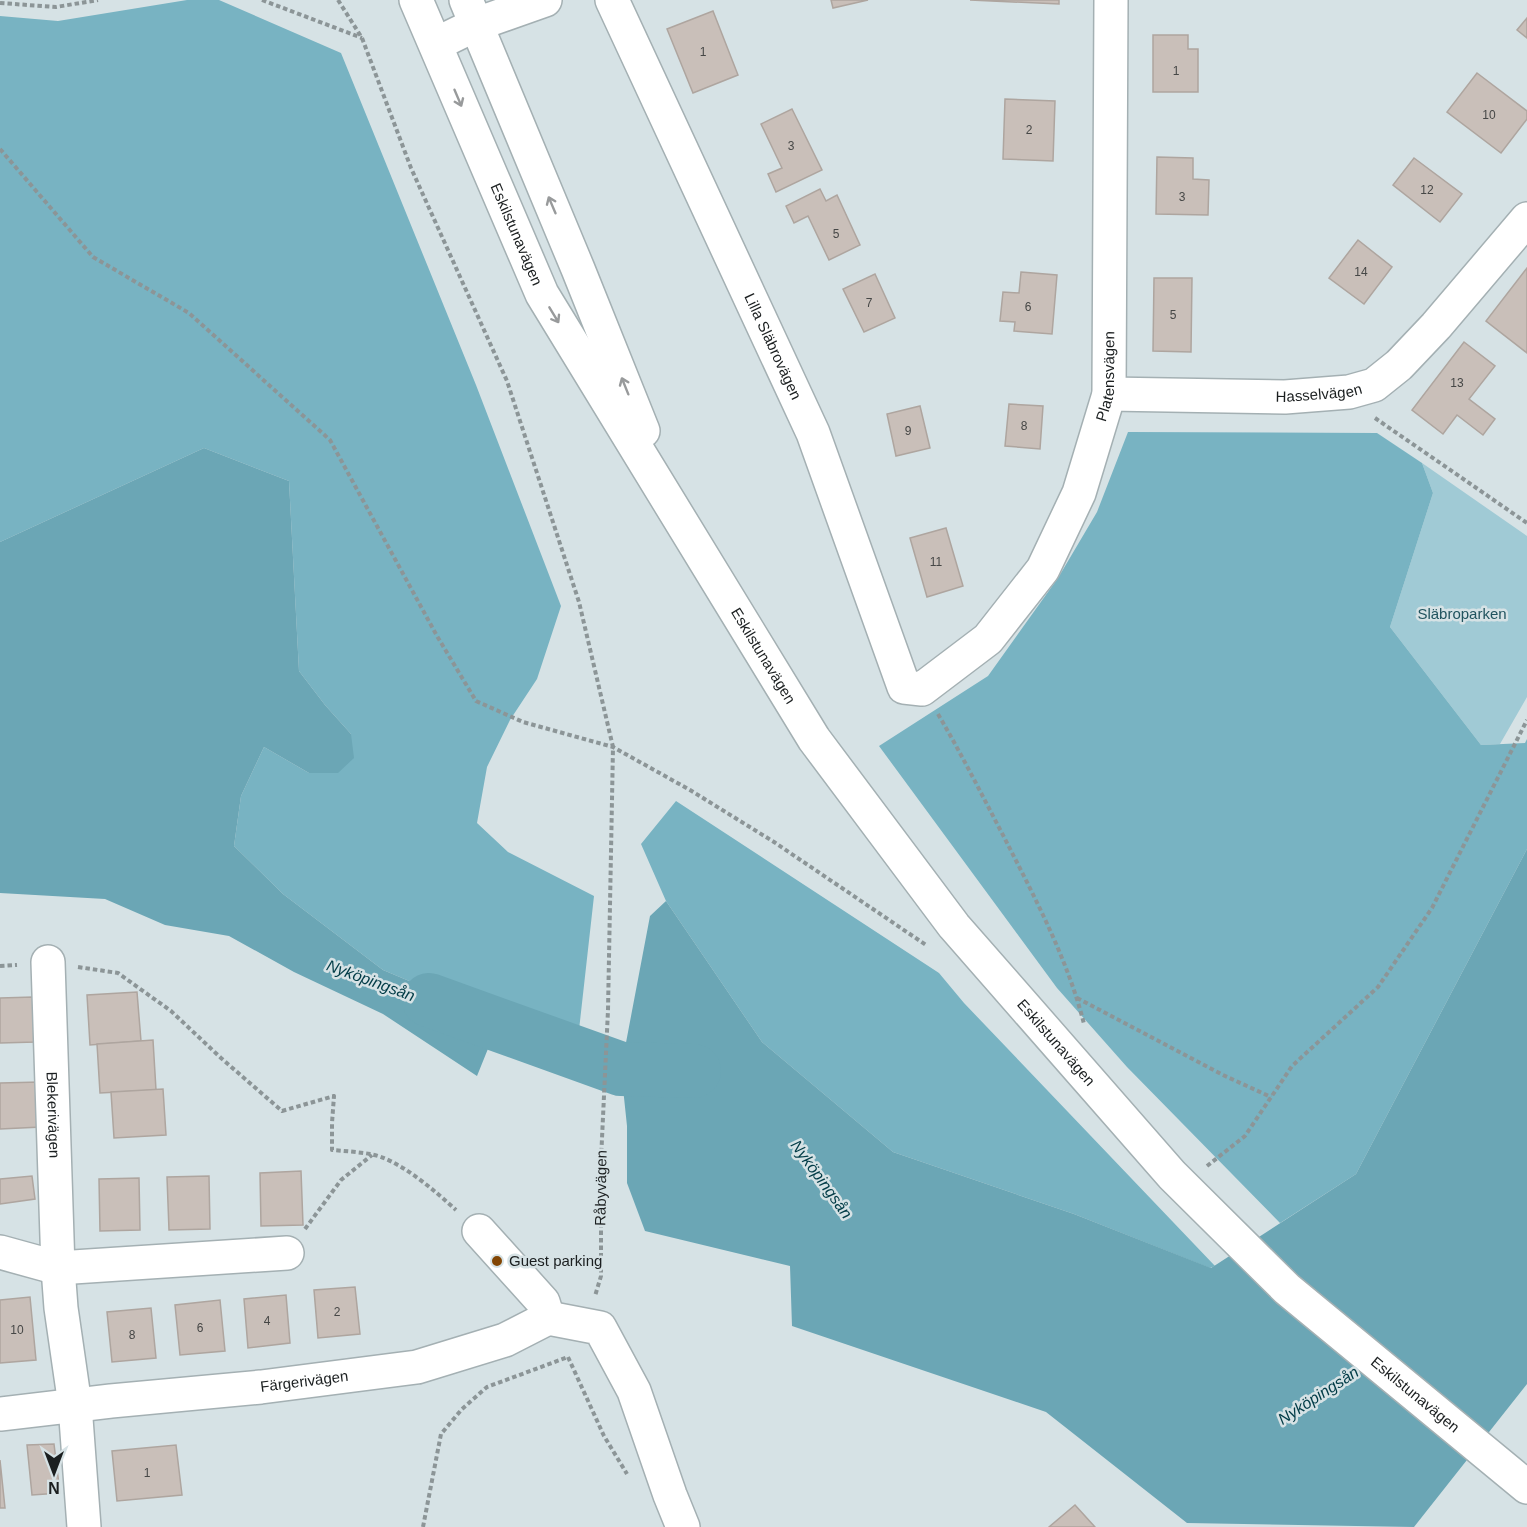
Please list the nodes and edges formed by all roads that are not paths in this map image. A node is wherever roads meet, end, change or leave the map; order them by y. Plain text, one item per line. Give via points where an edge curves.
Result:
1 (416, 0) edge
2 (545, 0) edge
3 (612, 0) edge
4 (1111, 0) edge
5 (472, 12) edge
6 (436, 44) junction
7 (1527, 219) edge
8 (1109, 394) junction
9 (678, 519) junction
10 (922, 689) joint
11 (48, 962) road end
12 (479, 1231) road end
13 (0, 1252) edge
14 (287, 1253) road end
15 (58, 1268) junction
16 (574, 1323) junction
17 (75, 1405) junction
18 (0, 1414) edge
19 (1527, 1487) edge
20 (84, 1527) edge
21 (682, 1527) edge

1 - 6 street, Eskilstunavägen
2 - 5 street
3 - 10 street, Lilla Släbrovägen via 813,433 904,687
4 - 8 street, Platensvägen
5 - 6 street
9 -> 5 street, Eskilstunavägen
6 -> 9 street, Eskilstunavägen via 542,294
7 - 8 street, Hasselvägen via 1436,326 1374,385 1349,392 1285,397
8 - 10 street, Platensvägen via 1079,493 1043,569 988,639
9 - 19 street, Eskilstunavägen via 814,740 947,916 1187,1173 1287,1289
11 - 15 street, Blekerivägen
12 - 16 street via 543,1302
13 - 15 street
14 - 15 street
15 - 17 street, Blekerivägen
16 - 17 street, Färgerivägen via 417,1367
16 - 21 street via 634,1391
17 - 18 street, Färgerivägen
17 - 20 street, Blekerivägen

